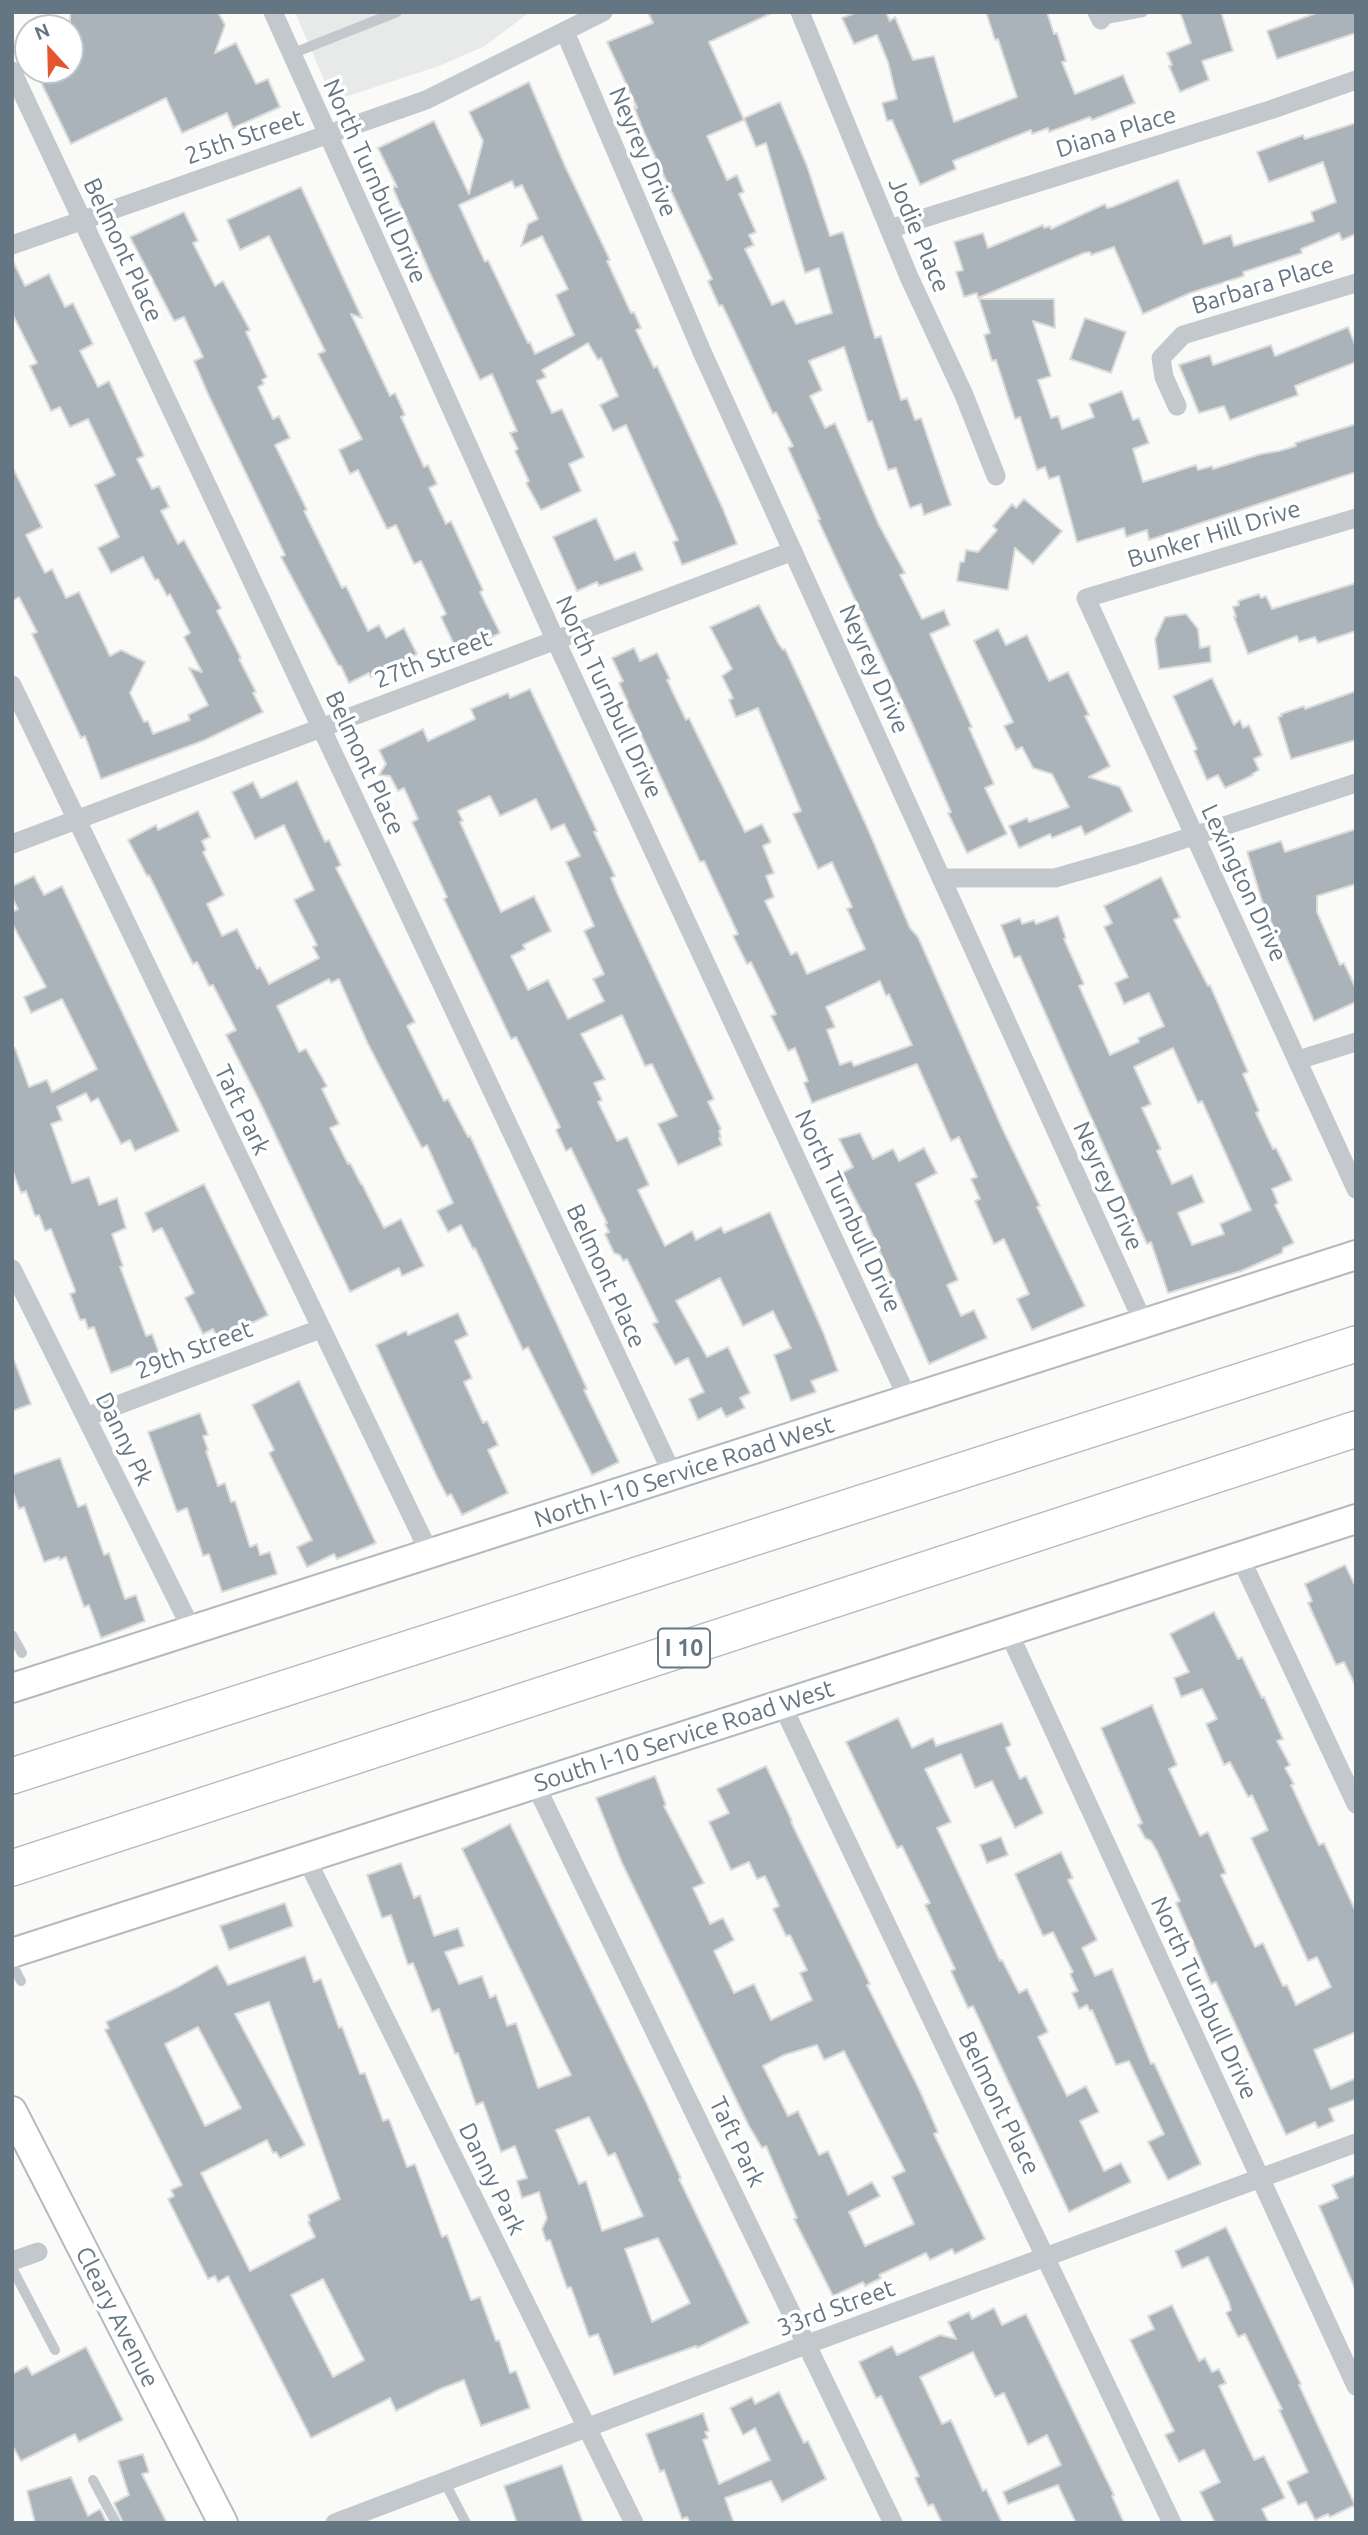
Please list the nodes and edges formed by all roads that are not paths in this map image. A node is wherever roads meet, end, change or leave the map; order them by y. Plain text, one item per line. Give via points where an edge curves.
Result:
1 (273, 12) edge
2 (397, 12) edge
3 (603, 12) edge
4 (800, 12) edge
5 (1143, 12) edge
6 (1099, 16) edge
7 (565, 32) junction
8 (291, 54) junction
9 (12, 71) edge
10 (1356, 80) edge
11 (327, 135) junction
12 (81, 220) junction
13 (889, 229) junction
14 (12, 245) edge
15 (1356, 283) edge
16 (1177, 406) dead end
17 (996, 476) dead end
18 (1356, 518) edge
19 (793, 551) junction
20 (1086, 598) joint
21 (555, 639) junction
22 (12, 685) edge
23 (322, 728) junction
24 (1356, 783) edge
25 (77, 820) junction
26 (1194, 834) junction
27 (12, 844) edge
28 (941, 878) junction
29 (1356, 1042) edge
30 (1298, 1060) junction
31 (1356, 1189) edge
32 (1356, 1255) edge
33 (12, 1269) edge
34 (1144, 1324) junction
35 (320, 1329) junction
36 (1356, 1344) edge
37 (908, 1399) junction
38 (86, 1417) junction
39 (1356, 1429) edge
40 (673, 1475) junction
41 (1356, 1519) edge
42 (430, 1554) junction
43 (1240, 1557) junction
44 (192, 1630) junction
45 (1008, 1631) junction
46 (12, 1635) edge
47 (22, 1653) dead end
48 (12, 1688) edge
49 (782, 1705) junction
50 (12, 1776) edge
51 (535, 1784) junction
52 (1356, 1804) edge
53 (306, 1858) junction
54 (12, 1868) edge
55 (12, 1953) edge
56 (12, 1964) edge
57 (21, 1981) dead end
58 (12, 2111) edge
59 (1356, 2143) edge
60 (1261, 2178) junction
61 (38, 2252) dead end
62 (1045, 2258) junction
63 (12, 2261) edge
64 (12, 2268) edge
65 (808, 2344) junction
66 (55, 2350) dead end
67 (1356, 2386) edge
68 (587, 2427) junction
69 (93, 2480) dead end
70 (444, 2481) junction
71 (116, 2523) edge
72 (223, 2523) edge
73 (335, 2523) edge
74 (466, 2523) edge
75 (634, 2523) edge
76 (892, 2523) edge
77 (1172, 2523) edge

1 - 8 street, North Turnbull Drive
2 - 8 lane
3 - 7 street, 25th Street
4 - 13 street, Jodie Place
5 - 6 lane
7 - 11 street, 25th Street via 426,100
7 - 19 street, Neyrey Drive
8 - 11 street, North Turnbull Drive
9 - 12 street, Belmont Place
10 - 13 street, Diana Place
11 - 12 street, 25th Street
11 - 21 street, North Turnbull Drive
12 - 14 street, 25th Street
12 - 23 street, Belmont Place
13 - 17 street, Jodie Place
15 - 16 street, Barbara Place via 1183,335 1161,358
18 - 20 street, Bunker Hill Drive
19 - 21 street, 27th Street
19 - 28 street, Neyrey Drive
20 - 26 street, Lexington Drive
21 - 23 street, 27th Street
21 - 37 street, North Turnbull Drive
22 - 25 street, Taft Park
23 - 25 street, 27th Street
23 - 40 street, Belmont Place
24 - 26 street
25 - 27 street, 27th Street
25 - 35 street, Taft Park
26 - 28 street via 1055,878
26 - 30 street, Lexington Drive
28 - 34 street, Neyrey Drive
29 - 30 street
30 - 31 street, Lexington Drive
32 - 34 street, North I-10 Service Road West
33 - 38 street, Danny Pk
34 - 37 street, North I-10 Service Road West
35 - 38 street, 29th Street
35 - 42 street, Taft Park
36 - 50 highway
37 - 40 street, North I-10 Service Road West
38 - 44 street, Danny Pk
39 - 54 highway, I 10
40 - 42 street, North I-10 Service Road West
41 - 43 street, South I-10 Service Road West
42 - 44 street, North I-10 Service Road West
43 - 45 street, South I-10 Service Road West
43 - 52 street
44 - 48 street, North I-10 Service Road West
45 - 49 street, South I-10 Service Road West
45 - 60 street, North Turnbull Drive
46 - 47 lane
49 - 51 street, South I-10 Service Road West
49 - 62 street, Belmont Place
51 - 53 street, South I-10 Service Road West
51 - 65 street, Taft Park
53 - 55 street, South I-10 Service Road West
53 - 68 street, Danny Park
56 - 57 lane
58 - 72 street, Cleary Avenue
59 - 60 street, 33rd Street
60 - 62 street, 33rd Street
60 - 67 street, North Turnbull Drive
61 - 63 street
62 - 65 street, 33rd Street
62 - 77 street, Belmont Place
64 - 66 lane
65 - 68 street, 33rd Street
65 - 76 street, Taft Park
68 - 70 street, 33rd Street
68 - 75 street, Danny Park
69 - 71 lane
70 - 73 street, 33rd Street
70 - 74 lane

